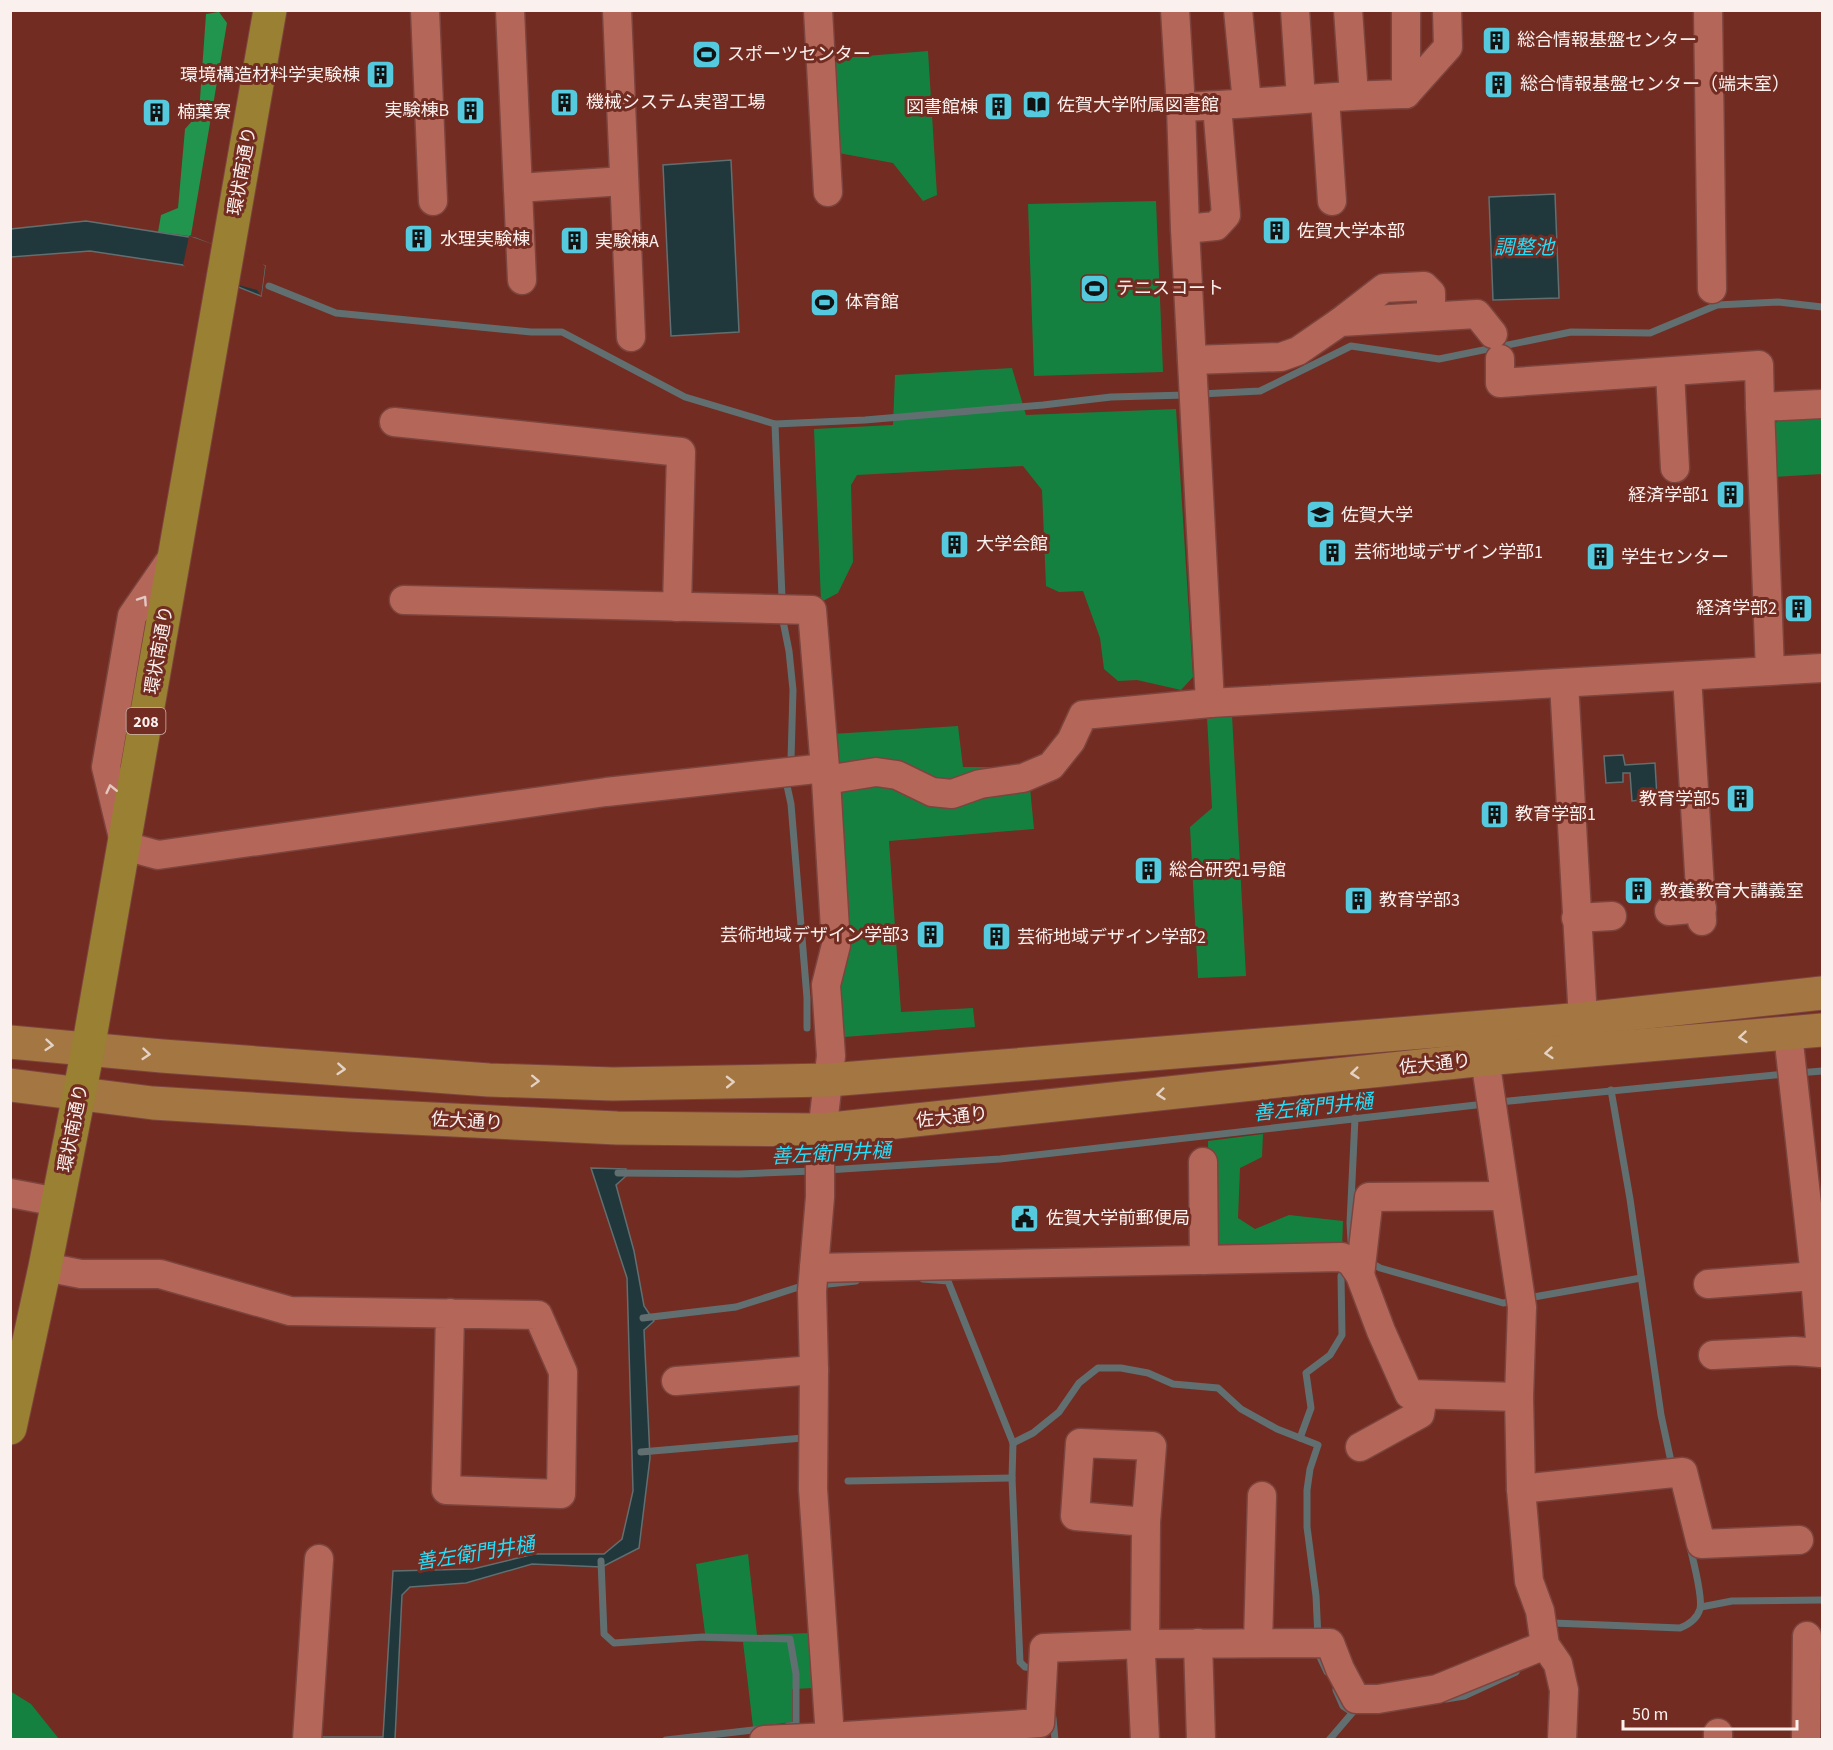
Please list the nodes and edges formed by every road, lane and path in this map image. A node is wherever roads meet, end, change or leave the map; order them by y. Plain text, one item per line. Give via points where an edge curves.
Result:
1 (270, 10) edge
2 (425, 10) edge
3 (510, 10) edge
4 (617, 10) edge
5 (818, 10) edge
6 (1175, 10) edge
7 (1238, 10) edge
8 (1295, 10) edge
9 (1348, 10) edge
10 (1406, 10) edge
11 (1447, 10) edge
12 (1708, 10) edge
13 (1406, 94) junction
14 (1354, 95) junction
15 (1313, 98) junction
16 (1247, 103) junction
17 (1217, 106) junction
18 (1181, 107) junction
19 (624, 181) junction
20 (518, 188) junction
21 (828, 192) dead end
22 (433, 201) dead end
23 (1332, 201) dead end
24 (1185, 229) junction
25 (522, 280) dead end
26 (1712, 289) dead end
27 (630, 337) dead end
28 (1192, 360) junction
29 (1670, 372) junction
30 (1822, 404) edge
31 (1761, 407) junction
32 (394, 422) dead end
33 (1675, 468) dead end
34 (404, 600) dead end
35 (677, 607) junction
36 (1822, 668) edge
37 (1770, 671) junction
38 (1687, 676) junction
39 (1564, 683) junction
40 (1210, 703) junction
41 (825, 774) junction
42 (124, 846) junction
43 (1669, 911) dead end
44 (1612, 915) dead end
45 (1576, 918) junction
46 (1822, 993) edge
47 (1583, 1019) junction
48 (1822, 1030) edge
49 (1788, 1034) junction
50 (10, 1042) edge
51 (88, 1049) junction
52 (1485, 1059) junction
53 (829, 1080) junction
54 (10, 1085) edge
55 (79, 1094) junction
56 (822, 1130) junction
57 (1203, 1161) dead end
58 (10, 1193) edge
59 (1505, 1196) junction
60 (58, 1202) junction
61 (1816, 1232) edge
62 (1204, 1260) junction
63 (1355, 1262) junction
64 (45, 1267) junction
65 (1815, 1276) junction
66 (813, 1279) junction
67 (1708, 1284) dead end
68 (450, 1313) junction
69 (1822, 1353) edge
70 (1713, 1355) dead end
71 (814, 1370) junction
72 (676, 1381) dead end
73 (1423, 1395) junction
74 (1519, 1397) junction
75 (10, 1428) edge
76 (1360, 1447) dead end
77 (1521, 1489) junction
78 (1262, 1496) dead end
79 (1146, 1522) dead end
80 (1799, 1540) dead end
81 (319, 1559) dead end
82 (1807, 1636) dead end
83 (1198, 1643) junction
84 (1258, 1643) junction
85 (1145, 1644) junction
86 (1545, 1645) junction
87 (307, 1737) edge
88 (830, 1737) junction
89 (800, 1739) edge
90 (764, 1740) edge
91 (1145, 1740) edge
92 (1201, 1740) edge
93 (1562, 1740) edge
94 (1806, 1740) edge

1 - 42 highway, 環状南通り / 208
2 - 22 street
3 - 20 street
4 - 19 street
5 - 21 street
6 - 18 street
7 - 16 street
8 - 15 street
9 - 14 street
10 - 13 street
11 - 13 street via 1448,47
12 - 26 street
13 - 14 street
14 - 15 street
15 - 16 street
15 - 23 street
16 - 17 street
17 - 18 street
17 - 24 street via 1226,215 1216,226
18 - 24 street
19 - 20 street
19 - 27 street
20 - 25 street
24 - 28 street
28 - 29 street via 1281,357 1298,351 1340,322 1478,314 1497,346 1500,383
28 - 40 street
29 - 31 street via 1759,365
29 - 33 street
30 - 31 street
31 - 37 street
32 - 35 street via 681,452
34 - 35 street
35 - 41 street via 812,610
36 - 37 street
37 - 38 street
38 - 39 street
38 - 43 street via 1702,915
39 - 40 street
39 - 45 street
40 - 41 street via 1083,715 1071,741 1051,766 1023,778 980,784 952,794 932,792 897,775
41 - 42 street via 606,792 158,855
41 - 53 street via 836,945 826,985
42 - 51 highway, 環状南通り / 208
44 - 45 street
45 - 47 street
46 - 47 main road, 佐大通り
47 - 53 main road, 佐大通り
48 - 49 main road, 佐大通り
49 -> 52 main road, 佐大通り
49 - 61 street
50 -> 51 main road, 佐大通り
51 -> 53 main road, 佐大通り via 489,1080 613,1084
51 - 55 highway, 環状南通り / 208
52 -> 56 main road, 佐大通り
52 - 59 street
53 - 56 street
54 - 55 main road, 佐大通り
55 - 56 main road, 佐大通り via 199,1106 570,1126
55 - 60 highway, 環状南通り / 208
56 - 66 street
57 - 62 street
58 - 60 street
59 - 63 street via 1369,1197
59 - 74 street via 1521,1300
60 - 64 highway, 環状南通り / 208
61 - 65 street
62 - 63 street
62 - 66 street
63 - 73 street via 1408,1394
64 - 68 street via 81,1274 160,1274 290,1311
64 - 75 highway, 環状南通り / 208
65 - 67 street
65 - 69 street
66 - 71 street
68 - 68 street via 538,1315 563,1372 561,1494 446,1490
69 - 70 street
71 - 72 street
71 - 88 street via 813,1489
73 - 74 street
73 - 76 street via 1420,1414
74 - 77 street
77 - 80 street via 1683,1472 1701,1544
77 - 86 street via 1528,1581 1540,1611
78 - 84 street
79 - 85 street
81 - 87 street
82 - 94 street
83 - 84 street
83 - 85 street
83 - 92 street
84 - 86 street via 1330,1643 1356,1699 1437,1689
85 - 88 street via 1044,1648 1040,1723
85 - 91 street via 1141,1655
86 - 93 street via 1558,1664 1564,1689
88 - 89 street
89 - 90 street

